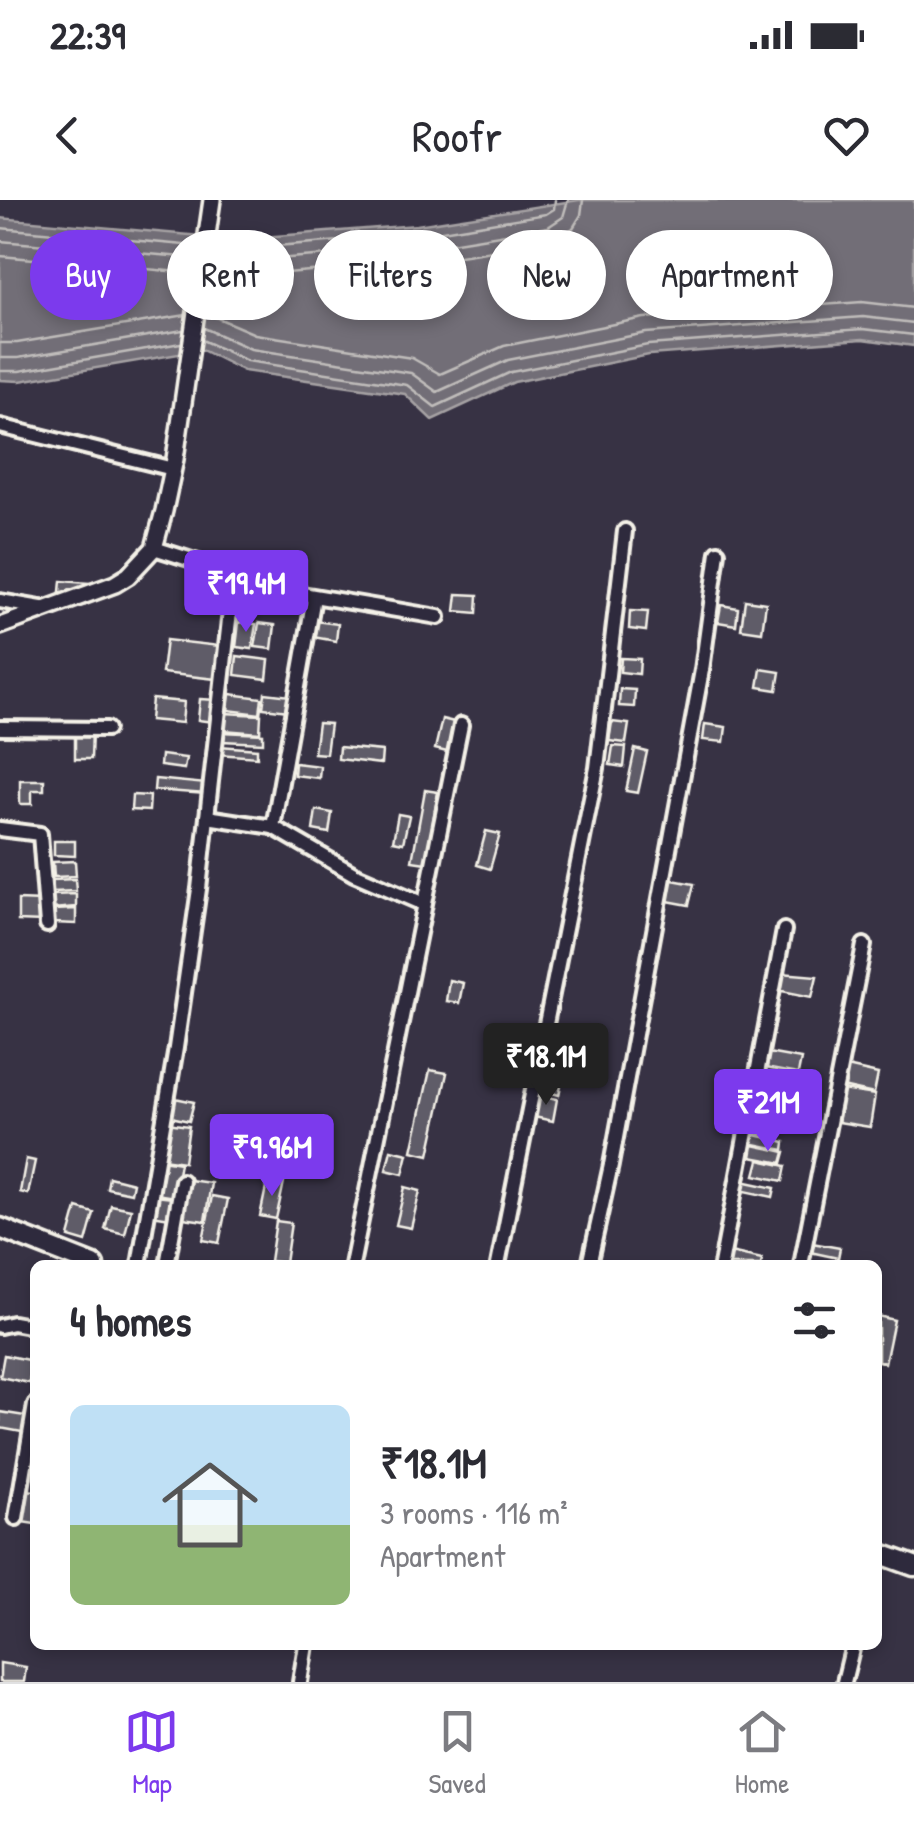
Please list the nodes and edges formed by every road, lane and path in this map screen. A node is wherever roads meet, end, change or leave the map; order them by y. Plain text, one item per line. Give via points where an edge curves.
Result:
1 (211, 206) edge
2 (0, 426) edge
3 (174, 464) junction
4 (625, 530) dead end
5 (154, 548) junction
6 (718, 552) dead end
7 (234, 575) junction
8 (314, 597) junction
9 (0, 601) edge
10 (47, 609) junction
11 (438, 617) dead end
12 (0, 626) edge
13 (460, 725) dead end
14 (0, 728) edge
15 (108, 729) dead end
16 (207, 817) junction
17 (274, 827) junction
18 (0, 829) edge
19 (424, 904) junction
20 (46, 925) dead end
21 (784, 930) dead end
22 (864, 945) dead end
23 (182, 1181) dead end
24 (0, 1228) edge
25 (68, 1260) edge
26 (140, 1260) edge
27 (167, 1260) edge
28 (353, 1260) edge
29 (499, 1260) edge
30 (590, 1260) edge
31 (722, 1260) edge
32 (802, 1260) edge
33 (0, 1326) edge
34 (30, 1326) edge
35 (30, 1435) edge
36 (16, 1518) dead end
37 (882, 1554) edge
38 (914, 1566) edge
39 (305, 1650) edge
40 (852, 1650) edge
41 (300, 1682) edge
42 (844, 1682) edge

1 - 3 street
2 - 3 street
3 - 5 street
4 - 29 street via 597,768
5 - 7 street
5 - 10 street via 115,584
6 - 30 street via 702,670
7 - 8 street
7 - 16 street
8 - 11 street
8 - 17 street
9 - 10 street
10 - 12 street
13 - 19 street
14 - 15 street
16 - 17 street
16 - 26 street
17 - 19 street via 354,874
18 - 20 street via 40,834
19 - 28 street
21 - 31 street
22 - 32 street
23 - 27 street
24 - 25 main road
33 - 34 street
35 - 36 street
37 - 38 main road
39 - 41 street
40 - 42 street

